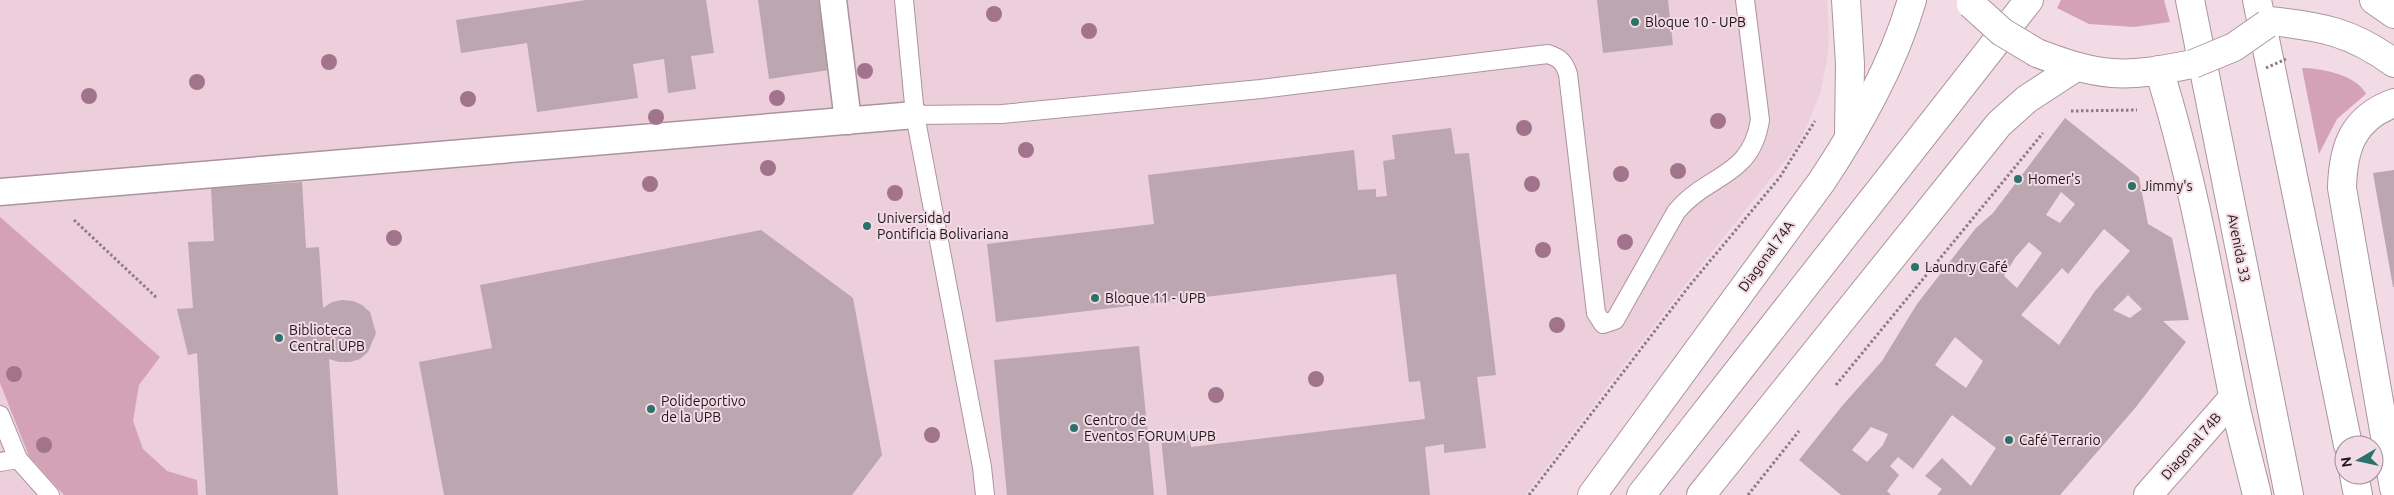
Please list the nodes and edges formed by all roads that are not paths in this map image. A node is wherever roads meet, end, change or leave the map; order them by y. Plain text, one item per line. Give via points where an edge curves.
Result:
1 (833, 0) edge
2 (904, 0) edge
3 (1745, 0) edge
4 (1846, 0) edge
5 (1912, 0) edge
6 (2028, 0) edge
7 (2190, 0) edge
8 (2289, 0) edge
9 (2374, 0) edge
10 (1970, 2) edge
11 (2394, 14) edge
12 (2264, 15) edge
13 (2394, 63) edge
14 (2076, 67) junction
15 (2159, 70) junction
16 (2394, 103) edge
17 (915, 115) junction
18 (848, 121) junction
19 (1849, 140) junction
20 (0, 192) edge
21 (2234, 398) junction
22 (0, 415) edge
23 (2346, 435) edge
24 (18, 459) junction
25 (0, 462) edge
26 (2394, 488) edge
27 (50, 495) edge
28 (985, 495) edge
29 (1592, 495) edge
30 (1641, 495) edge
31 (1701, 495) edge
32 (2148, 495) edge
33 (2257, 495) edge
34 (2289, 495) edge

1 - 18 street
2 - 17 lane
3 - 17 lane via 1760,120 1752,149 1736,168 1696,192 1680,207 1615,320 1603,324 1596,313 1568,74 1565,64 1548,54 1241,91 1002,114
4 - 19 main road via 1850,64
5 - 19 main road, Diagonal 74A via 1887,66
6 - 30 main road
7 - 34 main road, Avenida 33
8 - 12 main road
9 - 11 main road
10 - 14 main road, bridge via 2002,32 2037,53
12 - 13 main road via 2330,29 2358,41
12 - 15 main road, bridge via 2234,46 2193,64
12 - 23 main road
14 - 15 main road via 2113,73
14 - 31 main road via 2027,99 2000,124
15 - 21 main road via 2200,223
16 - 26 main road via 2380,108 2362,122 2350,140 2343,163 2342,188
17 - 18 street
17 - 28 lane
18 - 20 street
19 - 29 main road, Diagonal 74A
21 - 32 main road, Diagonal 74B
21 - 33 main road
22 - 24 lane
24 - 25 lane
24 - 27 lane

